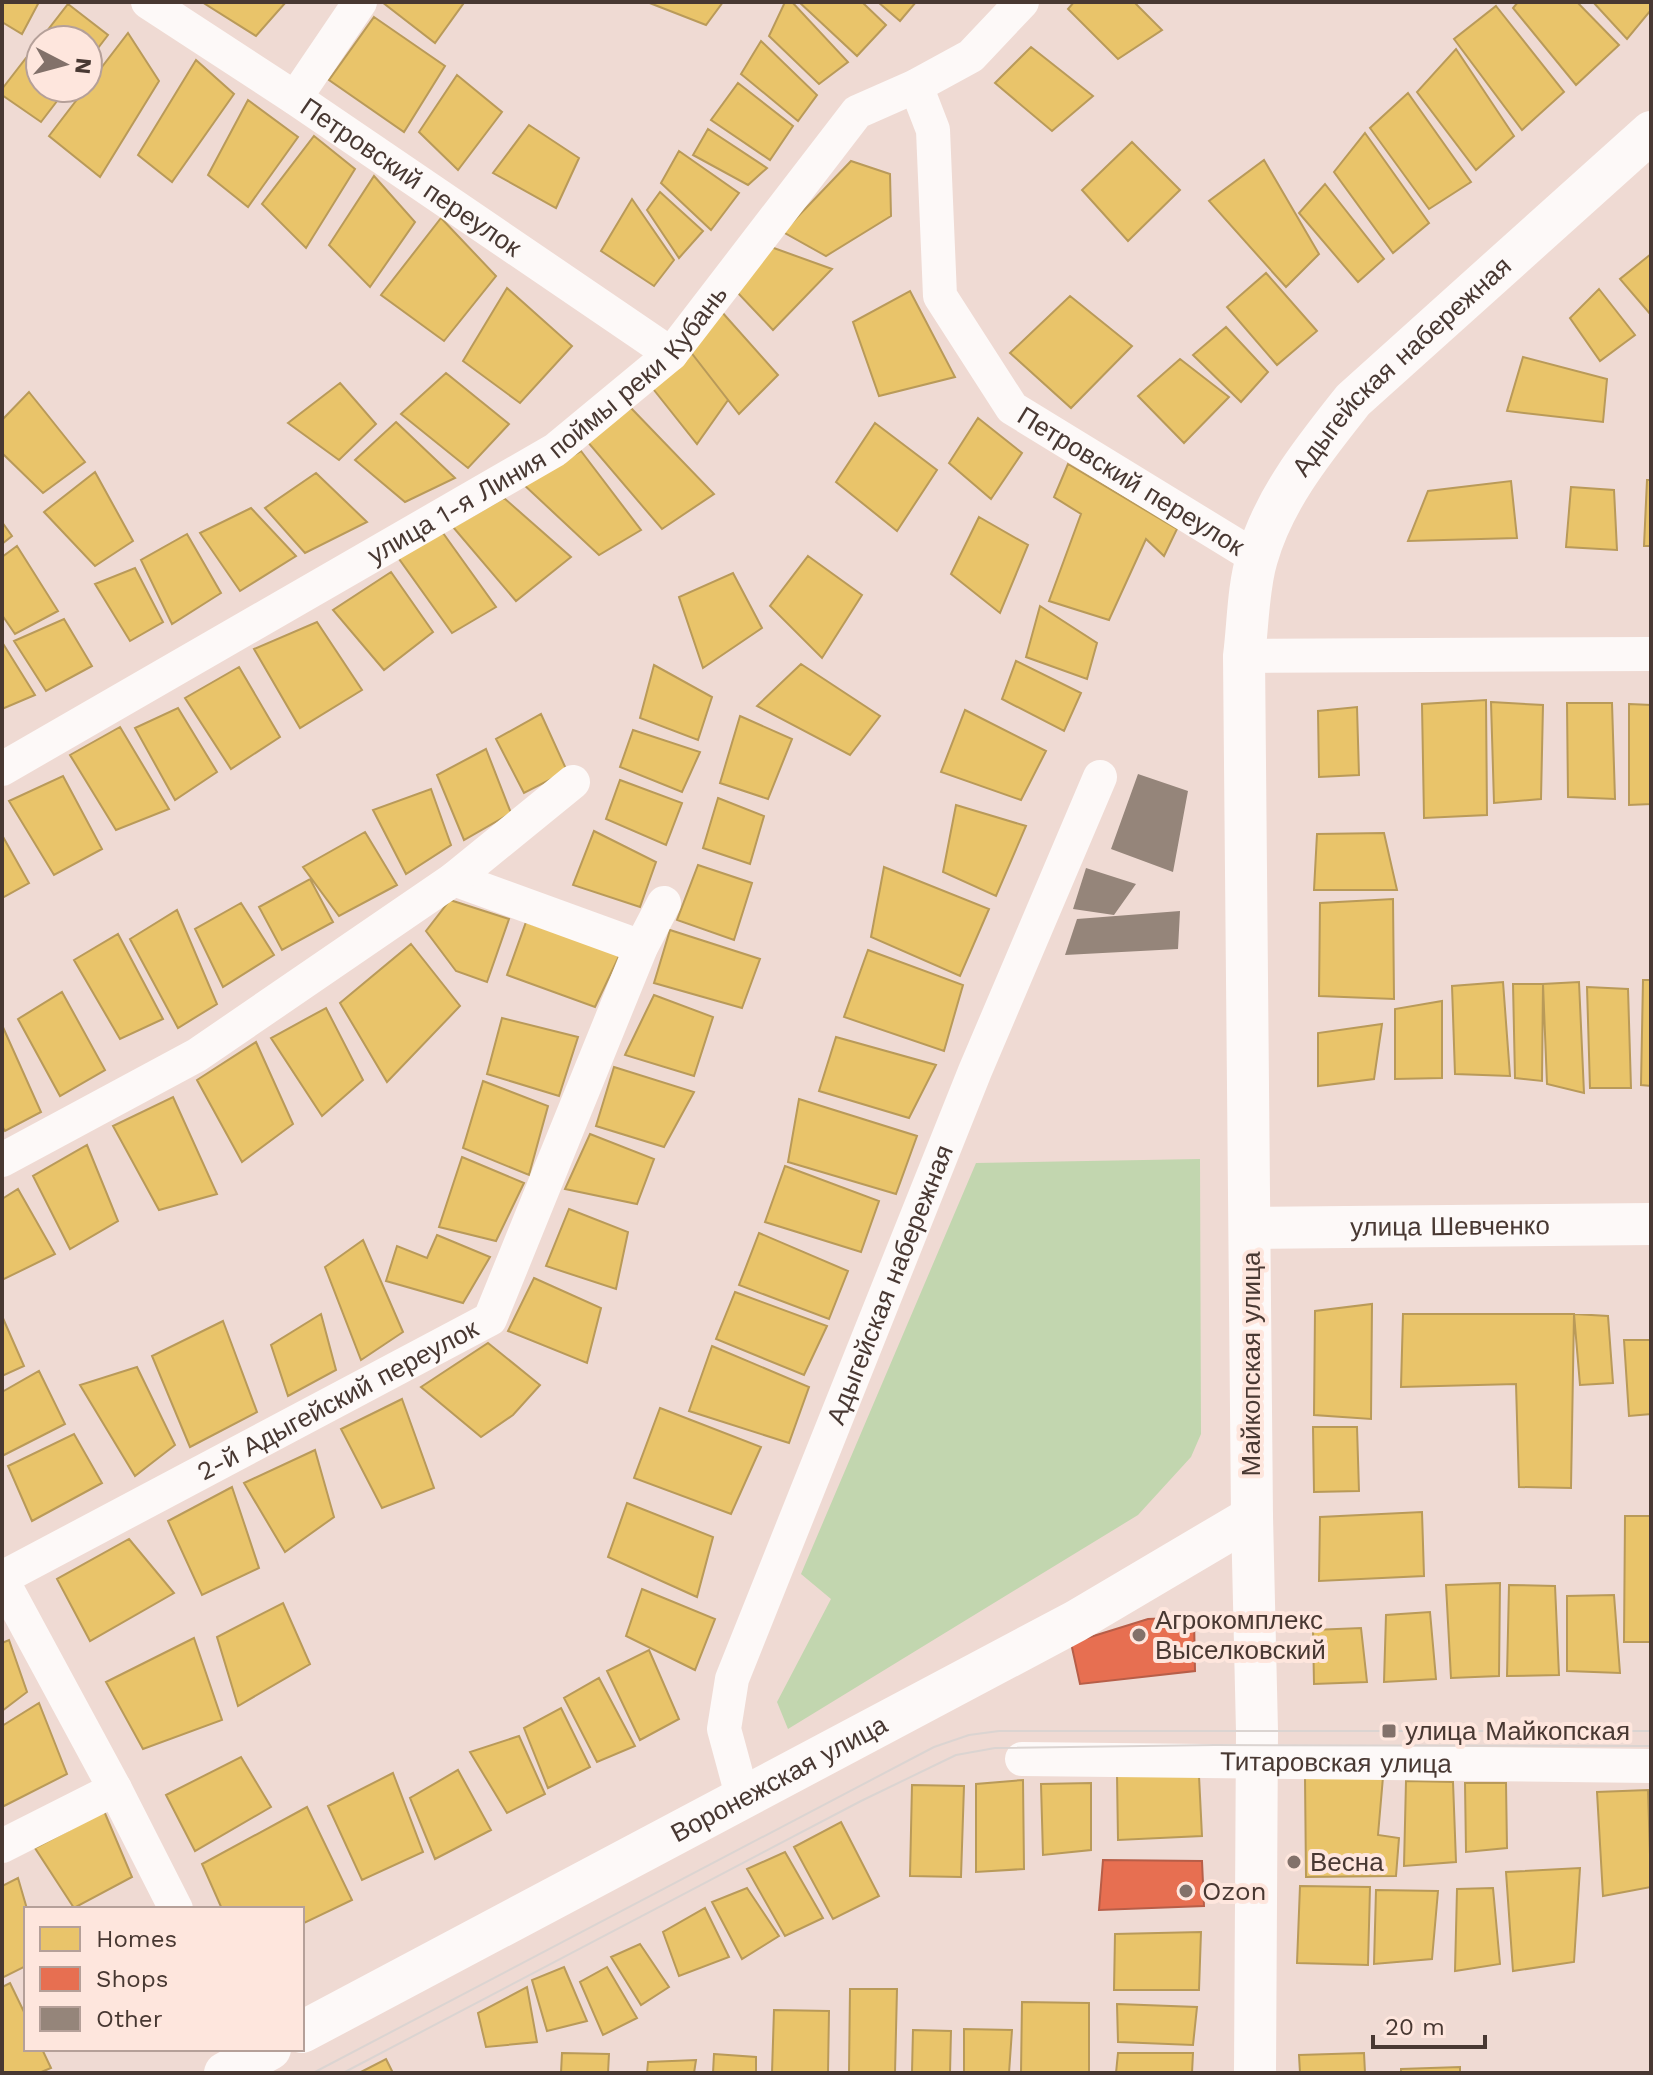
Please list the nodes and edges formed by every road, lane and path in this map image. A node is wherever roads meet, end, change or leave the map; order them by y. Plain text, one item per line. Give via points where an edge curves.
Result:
1 (148, 2) edge
2 (360, 2) edge
3 (1022, 2) edge
4 (916, 86) junction
5 (295, 98) junction
6 (1651, 132) edge
7 (671, 354) junction
8 (1257, 558) junction
9 (1651, 654) edge
10 (1244, 656) junction
11 (2, 769) edge
12 (1100, 777) dead end
13 (573, 782) dead end
14 (454, 879) junction
15 (664, 903) dead end
16 (641, 947) junction
17 (2, 1160) edge
18 (1651, 1224) edge
19 (1250, 1228) junction
20 (1252, 1517) junction
21 (2, 1579) edge
22 (1256, 1754) junction
23 (1022, 1759) dead end
24 (1651, 1766) edge
25 (115, 1789) junction
26 (743, 1799) junction
27 (2, 1846) edge
28 (175, 1907) edge
29 (304, 2031) edge
30 (1255, 2073) edge

1 - 5 street, Петровский переулок
2 - 5 street
3 - 4 street, улица 1-я Линия поймы реки Кубань via 971,56
4 - 7 street, улица 1-я Линия поймы реки Кубань via 857,112
4 - 8 street, Петровский переулок via 933,130 940,296 1012,408
5 - 7 street, Петровский переулок
6 - 8 street, Адыгейская набережная via 1353,400 1285,494
7 - 11 street, улица 1-я Линия поймы реки Кубань via 555,450
8 - 10 street, Адыгейская набережная
9 - 10 street
10 - 19 street, Майкопская улица
12 - 26 street, Адыгейская набережная via 975,1071 732,1679 724,1729
13 - 14 street
14 - 16 street
14 - 17 street via 197,1055
15 - 16 street, 2-й Адыгейский переулок
16 - 21 street, 2-й Адыгейский переулок via 490,1319
18 - 19 street, улица Шевченко
19 - 20 street, Майкопская улица
20 - 22 street, Майкопская улица
20 - 26 street, Воронежская улица via 1076,1621
21 - 25 street
22 - 23 street, Титаровская улица
22 - 24 street, Титаровская улица
22 - 30 street, Майкопская улица
25 - 27 street
25 - 28 street
26 - 29 street, Воронежская улица

